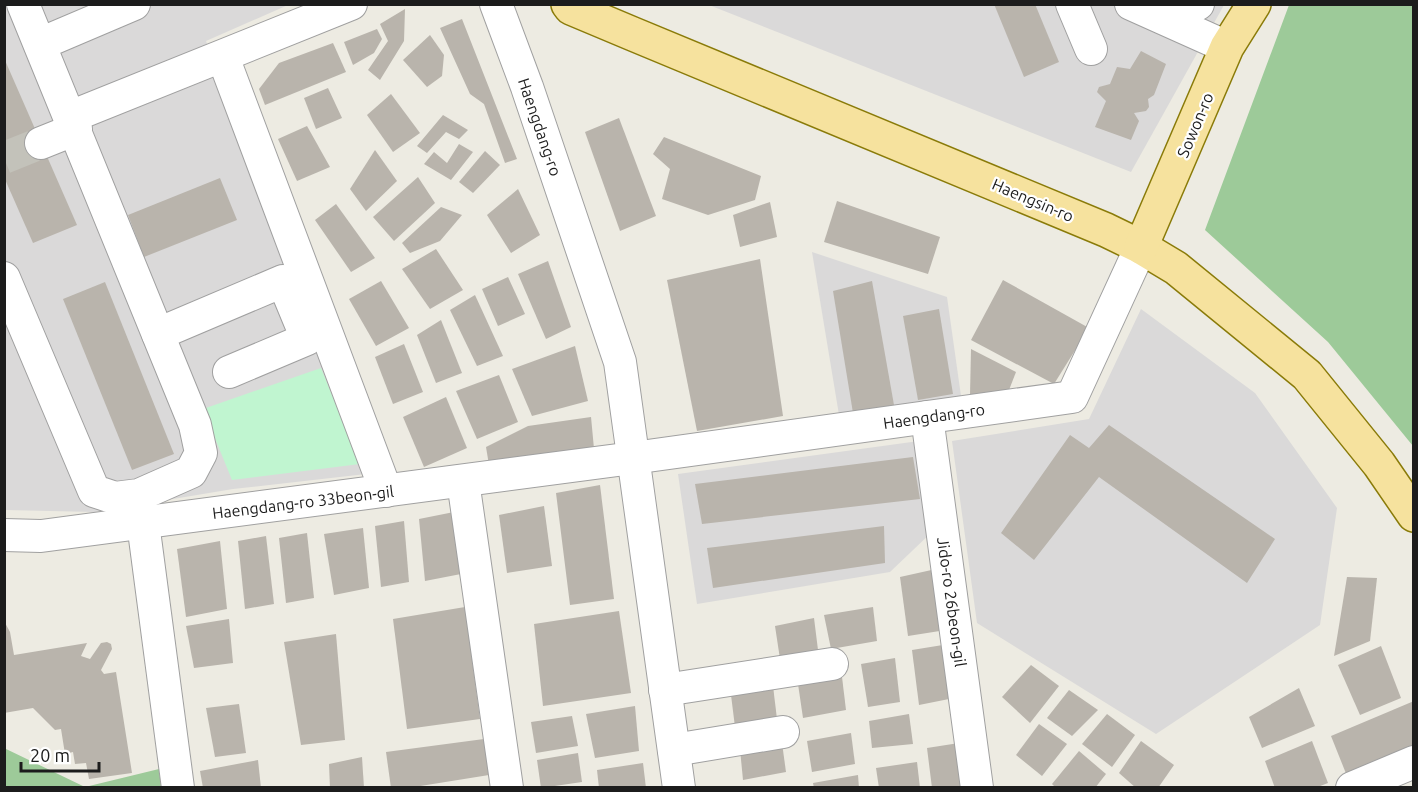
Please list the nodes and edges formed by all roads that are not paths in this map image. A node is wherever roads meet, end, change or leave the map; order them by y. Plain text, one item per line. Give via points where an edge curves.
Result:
1 (23, 4) edge
2 (134, 4) edge
3 (351, 4) edge
4 (496, 4) edge
5 (568, 4) edge
6 (1072, 4) edge
7 (1131, 4) edge
8 (1198, 4) edge
9 (1254, 4) edge
10 (1166, 18) junction
11 (40, 44) junction
12 (1227, 47) junction
13 (1091, 49) dead end
14 (223, 57) junction
15 (73, 123) junction
16 (41, 143) tunnel mouth
17 (1141, 247) junction
18 (4, 278) edge
19 (158, 334) junction
20 (228, 372) dead end
21 (927, 417) junction
22 (633, 458) junction
23 (463, 481) junction
24 (386, 491) junction
25 (1413, 515) edge
26 (143, 523) junction
27 (4, 535) edge
28 (832, 664) dead end
29 (665, 690) junction
30 (783, 732) dead end
31 (674, 750) junction
32 (1413, 763) edge
33 (178, 788) edge
34 (507, 788) edge
35 (679, 788) edge
36 (977, 788) edge
37 (1352, 788) edge

1 - 11 street
2 - 11 street
3 - 14 street
4 - 22 street, Haengdang-ro via 620,362
5 - 17 main road, Haengsin-ro
6 - 13 street
7 - 10 street
8 - 10 street
9 - 12 main road, Sowon-ro
10 - 12 street
11 - 15 street
12 - 17 main road, Sowon-ro
14 - 15 street
14 - 24 street
15 - 16 street
15 - 19 street
17 - 21 street, Haengdang-ro via 1072,397
17 - 25 main road, Haengsin-ro via 1176,267 1307,375 1379,464
18 - 19 street via 94,491 115,498 140,495 191,472 201,453 195,425
19 - 20 street via 283,281 307,339
21 - 22 street, Haengdang-ro
21 - 36 street, Jido-ro 26beon-gil
22 - 23 street, Haengdang-ro 33beon-gil
22 - 29 street, Haengdang-ro
23 - 24 street, Haengdang-ro 33beon-gil
23 - 34 street
24 - 26 street, Haengdang-ro 33beon-gil
26 - 27 street, Haengdang-ro 33beon-gil via 41,536
26 - 33 street
28 - 29 street
29 - 31 street, Haengdang-ro
30 - 31 street
31 - 35 street, Haengdang-ro
32 - 37 street

